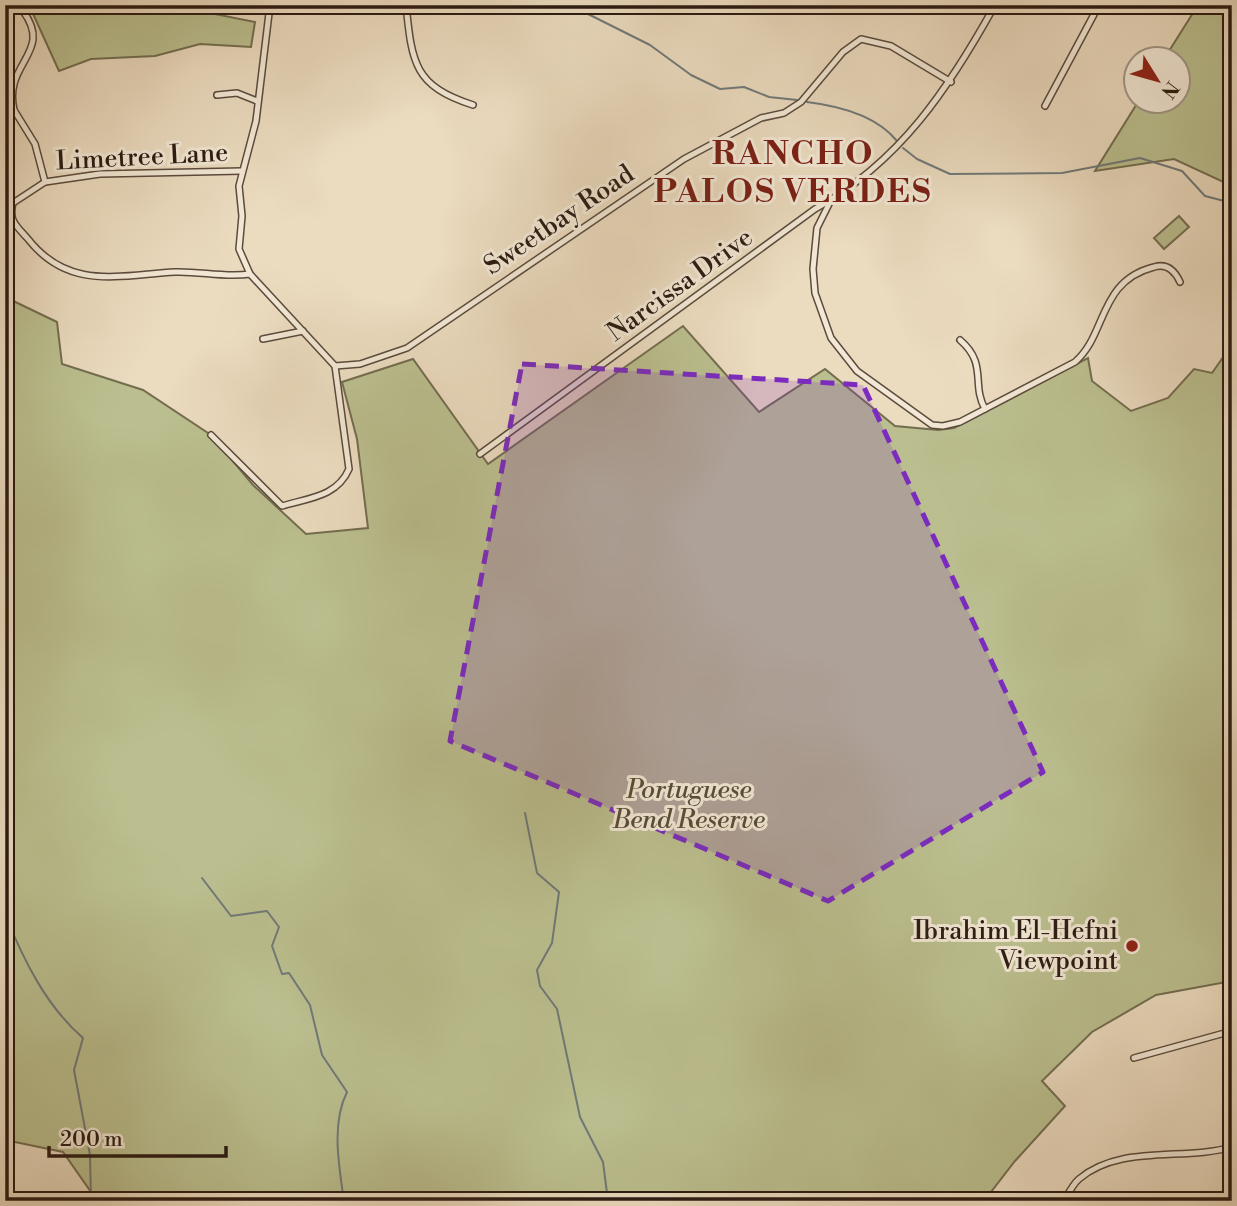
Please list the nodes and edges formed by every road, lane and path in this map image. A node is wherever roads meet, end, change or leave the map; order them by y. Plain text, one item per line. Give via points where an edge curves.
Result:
1 (270, 5) edge
2 (406, 5) edge
3 (995, 5) edge
4 (1099, 5) edge
5 (5, 7) edge
6 (951, 82) junction
7 (217, 95) dead end
8 (257, 101) junction
9 (473, 105) dead end
10 (1045, 106) dead end
11 (5, 108) edge
12 (14, 110) junction
13 (242, 171) junction
14 (45, 182) junction
15 (831, 200) junction
16 (250, 274) junction
17 (1180, 282) dead end
18 (303, 331) junction
19 (263, 340) dead end
20 (960, 340) dead end
21 (335, 366) junction
22 (985, 409) junction
23 (211, 435) dead end
24 (480, 454) dead end
25 (1232, 1031) edge
26 (1134, 1058) dead end
27 (1232, 1147) edge
28 (1064, 1201) edge

1 - 8 street
2 - 9 street via 410,47 425,80 440,93
3 - 6 street, Narcissa Drive
4 - 10 street
5 - 12 street via 23,11 35,34 16,73
6 - 15 street, Narcissa Drive via 901,144
6 - 21 street, Sweetbay Road via 891,46 862,39 843,52 802,102 684,159 407,348 360,364
7 - 8 street via 237,93
8 - 13 street via 251,149
11 - 12 street
12 - 14 street via 35,144
13 - 14 street, Limetree Lane via 100,174
13 - 16 street via 239,249
14 - 16 street, Limetree Lane via 13,203 13,221 39,255 56,264 103,279 177,272
15 - 22 street via 817,228 813,269 821,316 838,350 857,371 932,425 960,422
15 - 24 street, Narcissa Drive
16 - 18 street
17 - 22 street via 1174,271 1159,266 1128,280 1105,306 1081,356
18 - 19 street
18 - 21 street
20 - 22 street via 975,359
21 - 23 street via 349,469 335,490 282,506
25 - 26 street
27 - 28 street via 1105,1164 1079,1179

